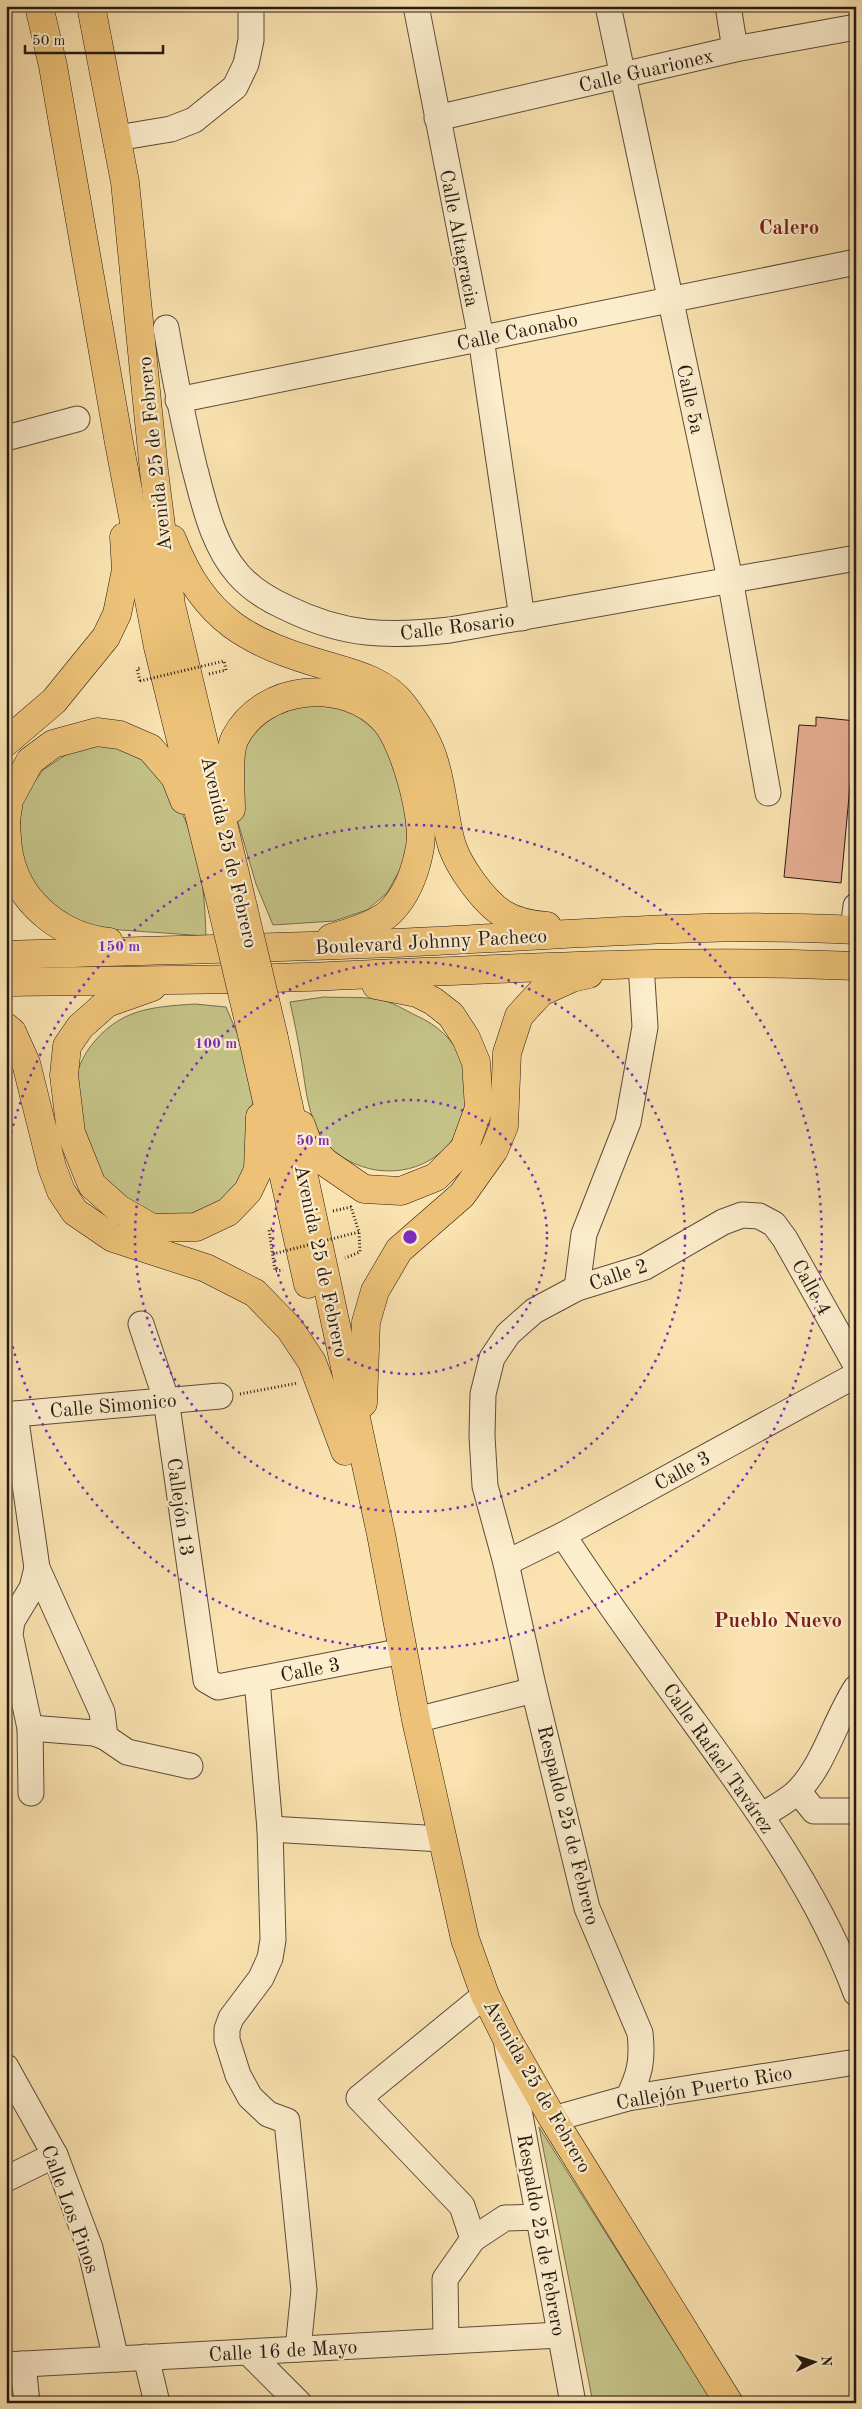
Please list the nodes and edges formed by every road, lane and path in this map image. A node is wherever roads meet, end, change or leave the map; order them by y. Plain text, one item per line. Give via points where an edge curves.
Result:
1 (39, 6) edge
2 (91, 6) edge
3 (250, 6) edge
4 (416, 6) edge
5 (608, 6) edge
6 (728, 6) edge
7 (856, 27) edge
8 (735, 49) junction
9 (622, 76) junction
10 (437, 118) junction
11 (117, 138) junction
12 (856, 262) edge
13 (670, 299) junction
14 (166, 328) dead end
15 (481, 338) junction
16 (178, 400) junction
17 (77, 419) dead end
18 (6, 438) edge
19 (119, 443) junction
20 (154, 471) junction
21 (856, 558) edge
22 (730, 579) junction
23 (522, 618) junction
24 (214, 672) dead end
25 (140, 681) dead end
26 (6, 742) edge
27 (768, 793) dead end
28 (6, 822) edge
29 (223, 874) junction
30 (855, 922) edge
31 (628, 932) junction
32 (302, 947) junction
33 (178, 949) junction
34 (6, 955) edge
35 (636, 964) junction
36 (856, 966) edge
37 (308, 977) junction
38 (180, 979) junction
39 (6, 982) edge
40 (6, 1027) edge
41 (270, 1067) junction
42 (312, 1216) junction
43 (759, 1216) joint
44 (359, 1232) junction
45 (273, 1254) dead end
46 (323, 1266) junction
47 (577, 1288) junction
48 (141, 1324) dead end
49 (492, 1358) joint
50 (856, 1365) edge
51 (856, 1375) edge
52 (318, 1378) junction
53 (220, 1396) joint
54 (166, 1399) junction
55 (10, 1415) edge
56 (353, 1449) junction
57 (563, 1535) junction
58 (506, 1563) junction
59 (37, 1568) junction
60 (402, 1651) junction
61 (257, 1680) junction
62 (218, 1686) joint
63 (856, 1688) edge
64 (534, 1690) junction
65 (416, 1720) junction
66 (30, 1728) junction
67 (105, 1738) junction
68 (190, 1766) dead end
69 (798, 1791) junction
70 (31, 1793) dead end
71 (856, 1812) edge
72 (763, 1815) junction
73 (270, 1829) junction
74 (442, 1839) junction
75 (856, 1993) edge
76 (485, 1995) junction
77 (506, 2037) junction
78 (856, 2062) edge
79 (6, 2068) edge
80 (628, 2098) junction
81 (553, 2118) junction
82 (55, 2155) junction
83 (6, 2179) edge
84 (538, 2217) junction
85 (473, 2238) junction
86 (560, 2335) junction
87 (446, 2341) junction
88 (298, 2349) junction
89 (248, 2352) junction
90 (146, 2357) junction
91 (116, 2359) junction
92 (15, 2365) edge
93 (27, 2403) edge
94 (157, 2403) edge
95 (299, 2403) edge
96 (574, 2403) edge
97 (729, 2403) edge

1 - 19 main road, Avenida 25 de Febrero via 53,66
2 - 11 main road, Avenida 25 de Febrero
3 - 11 street via 251,40 246,64 235,87 194,120 171,129
4 - 10 street, Calle Altagracia
5 - 9 street, Calle 5a
6 - 8 street
7 - 8 street, Calle Guarionex
8 - 9 street, Calle Guarionex
9 - 10 street, Calle Guarionex
9 - 13 street, Calle 5a
10 - 15 street, Calle Altagracia
11 - 20 main road, Avenida 25 de Febrero via 125,182
12 - 13 street, Calle Caonabo
13 - 15 street, Calle Caonabo
13 - 22 street, Calle 5a
14 - 16 street, Calle Rosario
15 - 16 street, Calle Caonabo
15 - 23 street, Calle Altagracia
16 - 23 street, Calle Rosario via 206,511 219,545 238,574 265,598 311,620 358,632 406,635
17 - 18 street
19 - 26 main road via 126,570 116,614 106,637 54,701
19 - 29 main road, Avenida 25 de Febrero via 158,647
20 - 29 main road, Avenida 25 de Febrero via 171,605
20 - 31 main road via 168,527 184,570 207,603 227,623 284,653 370,678 402,703 425,738 435,762 452,846 460,864 488,904 515,921 530,925
21 - 22 street, Calle Rosario
22 - 23 street, Calle Rosario
22 - 27 street, Calle 5a
24 - 25 path, bridge via 226,670 224,661
28 - 29 main road via 9,800 30,761 53,744 97,732 120,735 150,748 175,777
28 - 33 main road via 10,858 17,880 39,912 73,934 94,941
29 - 32 main road via 234,739 248,720 265,706 288,695 330,692 366,705 385,721 397,739 408,768 420,823 420,846 410,882 390,913 359,929
29 - 41 main road, Avenida 25 de Febrero, bridge
30 - 31 main road, Boulevard Johnny Pacheco
31 - 32 main road, Boulevard Johnny Pacheco
32 - 33 main road, Boulevard Johnny Pacheco
33 - 34 main road, Boulevard Johnny Pacheco
35 - 36 main road, Boulevard Johnny Pacheco
35 - 37 main road, Boulevard Johnny Pacheco
35 - 47 street via 645,1027 628,1122 584,1234
35 - 56 main road via 572,978 541,992 519,1016 507,1053 504,1126 494,1150 462,1194 399,1250 375,1291 366,1322
37 - 38 main road, Boulevard Johnny Pacheco
37 - 41 main road via 417,993 451,1015 476,1062 479,1108 464,1149 436,1177 400,1191 364,1189 309,1147
38 - 39 main road, Boulevard Johnny Pacheco
38 - 41 main road via 108,1003 80,1027 67,1046 64,1074 71,1133 92,1185 119,1210 152,1228 196,1227 228,1212 248,1191 258,1170
40 - 52 main road via 12,1032 26,1063 52,1167 61,1191 75,1212 113,1238 206,1268 255,1293 290,1329 312,1362
41 - 42 main road, Avenida 25 de Febrero
41 - 56 main road, Avenida 25 de Febrero
42 - 44 path via 351,1207
42 - 46 main road, Avenida 25 de Febrero
43 - 47 street, Calle 2 via 742,1215 723,1222 645,1267
43 - 50 street, Calle 4 via 774,1224 784,1239
44 - 45 path, bridge
44 - 46 path via 360,1252
46 - 56 main road, Avenida 25 de Febrero
47 - 49 street, Calle 2 via 534,1311 508,1334
48 - 54 street, Callejón 13
49 - 58 street, Respaldo 25 de Febrero via 483,1394 485,1486
51 - 57 street, Calle 3
52 - 53 path via 285,1387
52 - 56 main road
53 - 54 street, Calle Simonico
54 - 55 street, Calle Simonico
54 - 62 street, Callejón 13 via 206,1680
55 - 59 street
56 - 60 main road, Avenida 25 de Febrero via 364,1540
57 - 58 street, Calle 3
57 - 72 street, Calle Rafael Tavárez via 611,1608
58 - 64 street, Respaldo 25 de Febrero
59 - 66 street via 32,1588 12,1621 10,1635
59 - 67 street via 102,1712
60 - 61 street, Calle 3
60 - 65 main road, Avenida 25 de Febrero
61 - 62 street, Calle 3
61 - 73 street
63 - 69 street via 816,1766
64 - 65 street
64 - 80 street, Respaldo 25 de Febrero via 587,1908 640,2033 639,2075
65 - 74 main road, Avenida 25 de Febrero
66 - 67 street via 94,1733
66 - 70 street
67 - 68 street via 126,1752
69 - 71 street via 814,1811
69 - 72 street
72 - 75 street, Calle Rafael Tavárez via 815,1905 845,1963
73 - 74 street
73 - 88 street via 273,1940 270,1958 261,1978 232,2018 227,2040 238,2075 250,2097 268,2114 287,2120 304,2290
74 - 76 main road, Avenida 25 de Febrero via 465,1939
76 - 77 main road, Avenida 25 de Febrero
76 - 85 street via 359,2098 462,2206
77 - 81 main road, Avenida 25 de Febrero
77 - 84 street, Respaldo 25 de Febrero
78 - 80 street, Callejón Puerto Rico
79 - 82 street, Calle Los Pinos
80 - 81 street, Callejón Puerto Rico
81 - 97 main road, Avenida 25 de Febrero
82 - 83 street
82 - 91 street, Calle Los Pinos via 90,2248
84 - 85 street via 505,2218
84 - 86 street, Respaldo 25 de Febrero
85 - 87 street via 445,2279
86 - 87 street, Calle 16 de Mayo
86 - 96 street, Respaldo 25 de Febrero
87 - 88 street, Calle 16 de Mayo
88 - 89 street, Calle 16 de Mayo
89 - 90 street, Calle 16 de Mayo
89 - 95 street
90 - 91 street, Calle 16 de Mayo
90 - 94 street
91 - 92 street, Calle 16 de Mayo
92 - 93 street

